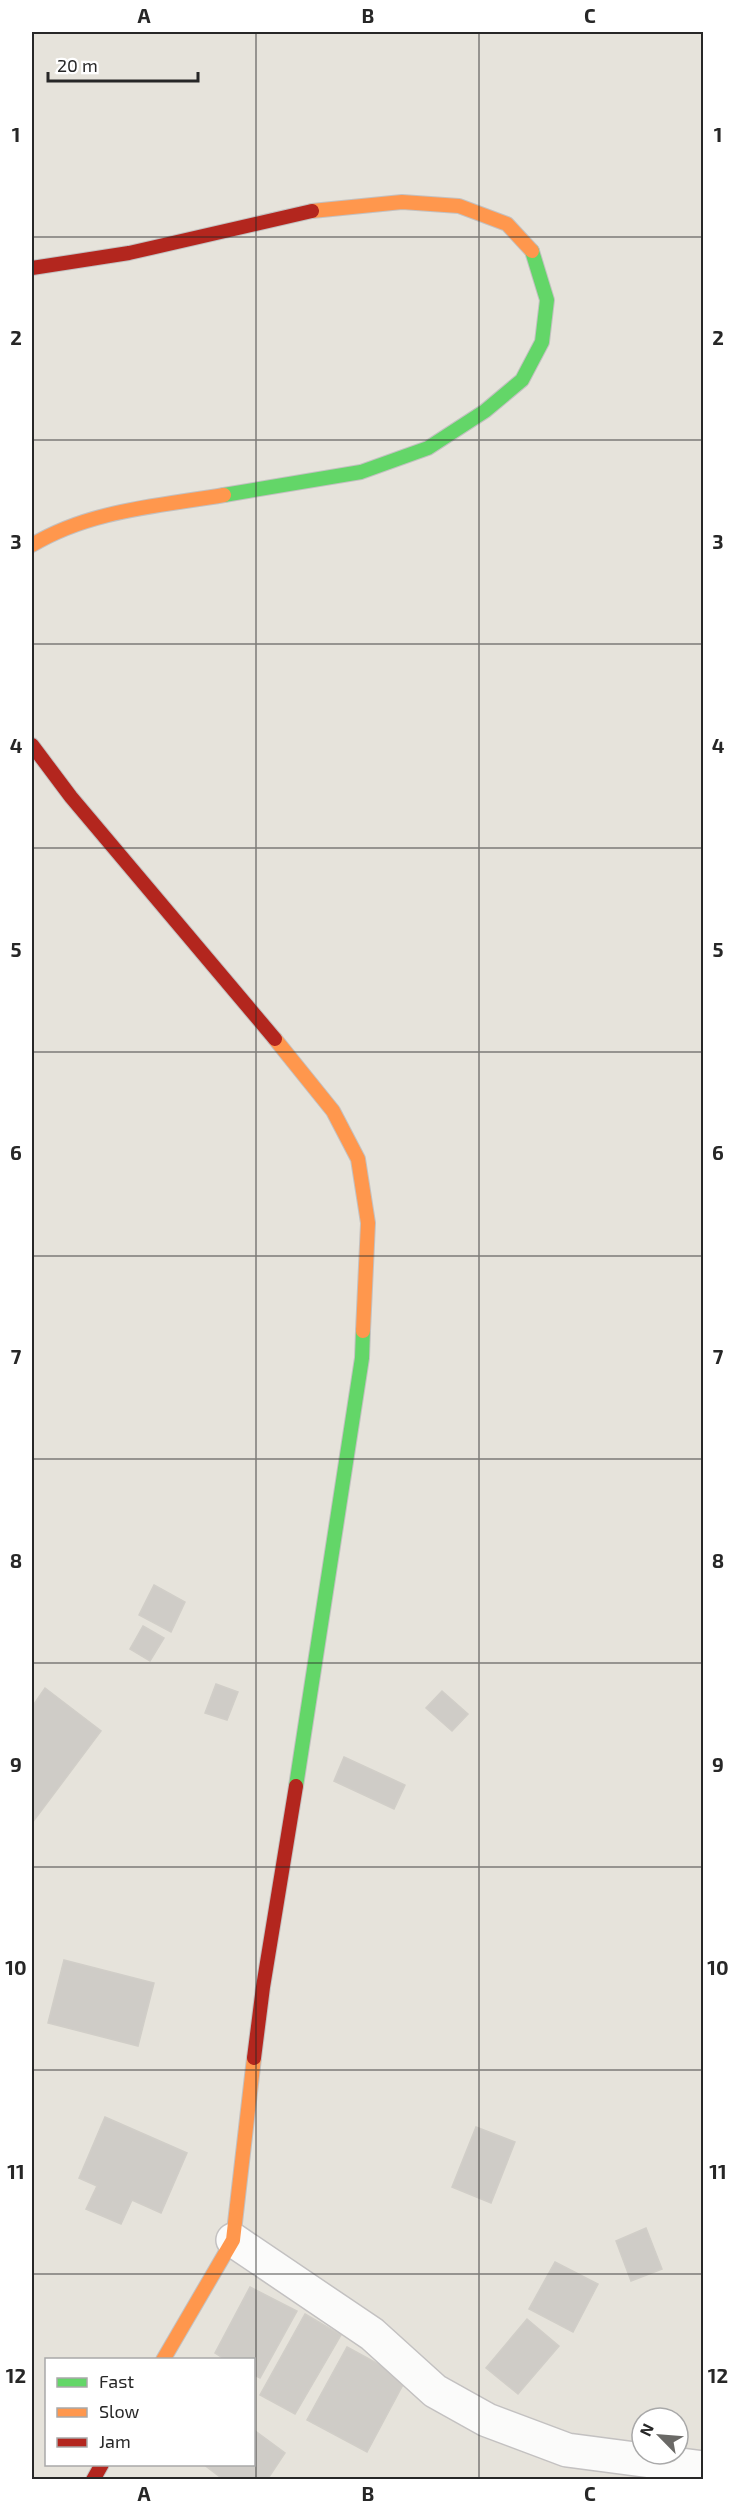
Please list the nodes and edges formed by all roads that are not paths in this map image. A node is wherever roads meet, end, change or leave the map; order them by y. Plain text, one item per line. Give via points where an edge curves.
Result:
1 (32, 268) edge
2 (32, 545) edge
3 (32, 745) edge
4 (233, 2240) junction
5 (164, 2358) edge
6 (101, 2466) edge
7 (704, 2468) edge
8 (93, 2480) edge

1 - 2 street via 129,253 305,212 402,202 459,206 507,224 534,253 547,300 542,342 522,380 428,448 361,472 95,517
3 - 4 street via 333,1111 358,1159 368,1223 362,1358 263,1987
4 - 5 street
4 - 7 street via 372,2334 435,2391 487,2420 567,2450
6 - 8 street

